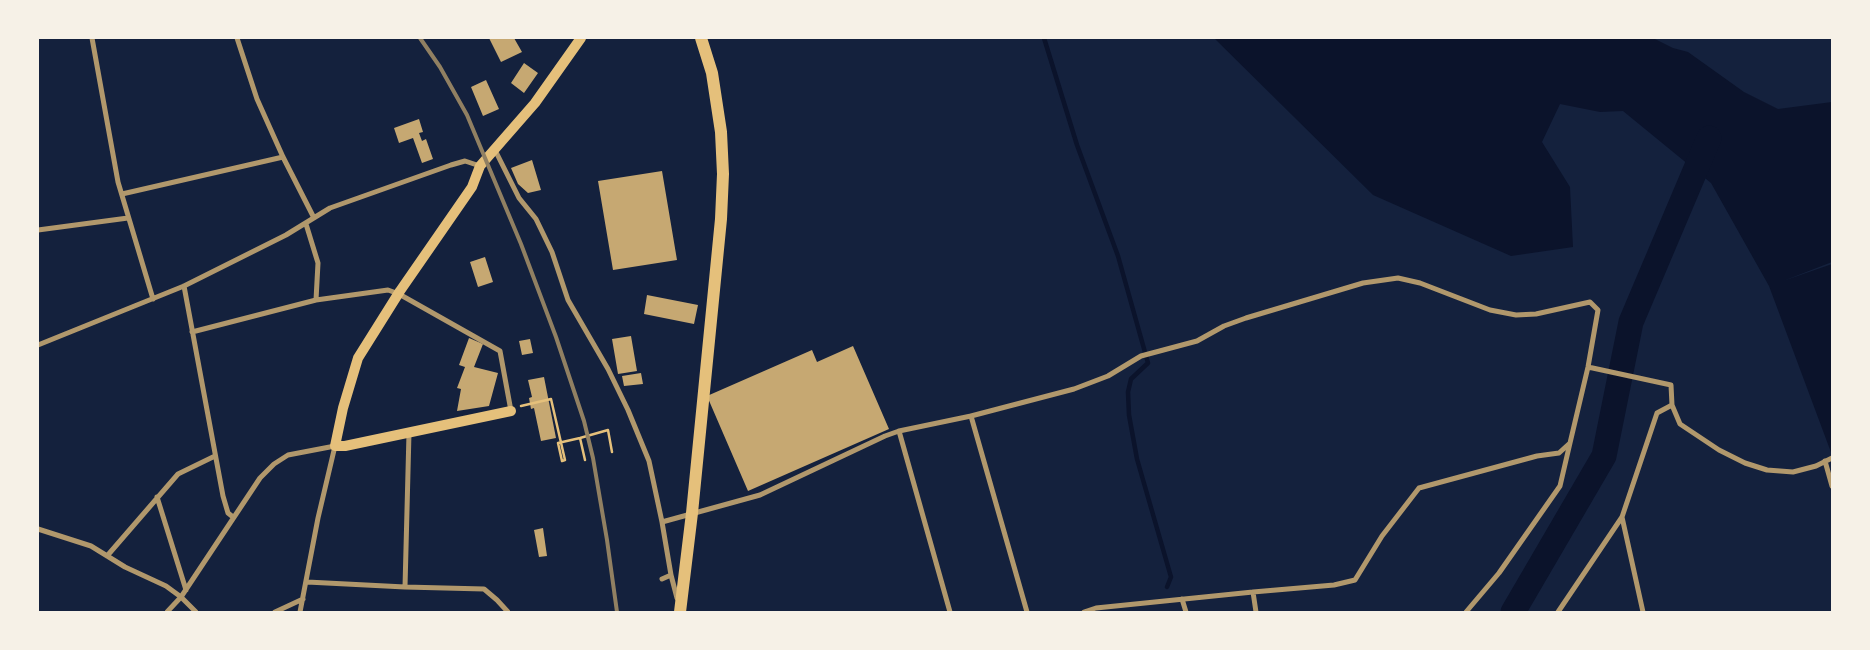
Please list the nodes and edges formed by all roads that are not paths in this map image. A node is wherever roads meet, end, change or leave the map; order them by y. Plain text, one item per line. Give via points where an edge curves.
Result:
1 (92, 38) edge
2 (237, 38) edge
3 (581, 38) edge
4 (701, 38) edge
5 (495, 150) junction
6 (283, 157) junction
7 (480, 166) junction
8 (122, 194) junction
9 (128, 218) junction
10 (314, 218) junction
11 (306, 224) junction
12 (38, 230) edge
13 (184, 286) junction
14 (399, 294) junction
15 (153, 299) junction
16 (316, 300) junction
17 (192, 332) junction
18 (38, 345) edge
19 (1588, 367) junction
20 (1672, 405) junction
21 (510, 410) joint
22 (971, 416) junction
23 (899, 431) junction
24 (409, 432) junction
25 (1570, 443) junction
26 (335, 446) junction
27 (215, 456) junction
28 (1832, 458) edge
29 (1825, 461) junction
30 (1832, 486) edge
31 (157, 497) junction
32 (692, 513) junction
33 (1622, 517) junction
34 (233, 518) junction
35 (662, 522) junction
36 (38, 530) edge
37 (107, 556) junction
38 (671, 575) junction
39 (662, 578) dead end
40 (307, 582) junction
41 (404, 587) junction
42 (186, 590) junction
43 (1253, 592) junction
44 (181, 597) junction
45 (303, 599) junction
46 (1182, 599) junction
47 (167, 612) edge
48 (196, 612) edge
49 (275, 612) edge
50 (300, 612) edge
51 (508, 612) edge
52 (680, 612) edge
53 (950, 612) edge
54 (1027, 612) edge
55 (1084, 612) edge
56 (1186, 612) edge
57 (1256, 612) edge
58 (1466, 612) edge
59 (1558, 612) edge
60 (1643, 612) edge

1 - 8 street
2 - 6 street via 257,99
3 - 5 main road via 535,103
4 - 32 main road via 712,73 721,132 723,174
5 - 7 main road
5 - 35 street via 519,198 536,219 552,252 568,300 628,410 649,461
6 - 8 street
6 - 10 street
7 - 10 street via 466,161 451,165 330,208
7 - 14 main road via 472,187
8 - 9 street
9 - 12 street
9 - 15 street
10 - 11 street
11 - 13 street
11 - 16 street via 318,263
13 - 15 street
13 - 17 street
14 - 16 street via 388,290
14 - 21 street via 500,350
14 - 26 main road via 358,358
15 - 18 street
16 - 17 street
17 - 27 street
19 - 20 street via 1671,385
19 - 22 street via 1598,310 1590,302 1516,315 1490,310 1420,283 1398,278 1362,284 1246,318 1196,341 1141,356 1108,376 1074,389
19 - 25 street
20 - 29 street via 1680,424 1718,450 1745,463 1767,470 1793,472
20 - 33 street via 1658,413
21 - 24 main road
22 - 23 street
22 - 54 street
23 - 32 street via 760,495
23 - 53 street
24 - 26 main road
24 - 41 street
25 - 43 street via 1559,453 1419,488 1382,536 1356,580
25 - 58 street via 1560,486 1499,573
26 - 34 street via 288,455 274,464 260,478
26 - 40 street
27 - 31 street via 178,474
27 - 34 street via 223,496
28 - 29 street
29 - 30 street
31 - 37 street
31 - 42 street
32 - 35 street
32 - 52 main road
33 - 59 street
33 - 60 street
34 - 42 street
35 - 38 street
36 - 37 street via 91,546
37 - 44 street
38 - 39 street
38 - 52 street
40 - 41 street
40 - 45 street
41 - 51 street via 484,589
42 - 44 street
43 - 46 street
43 - 57 street
44 - 47 street
44 - 48 street
45 - 49 street
45 - 50 street
46 - 55 street
46 - 56 street

